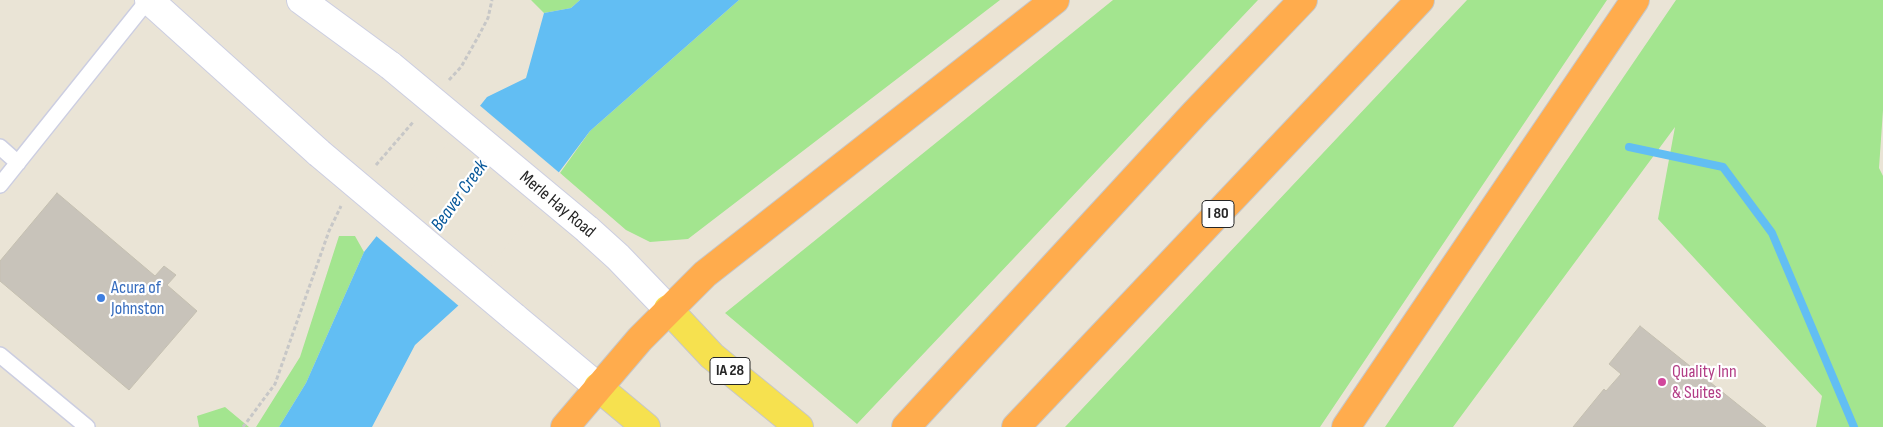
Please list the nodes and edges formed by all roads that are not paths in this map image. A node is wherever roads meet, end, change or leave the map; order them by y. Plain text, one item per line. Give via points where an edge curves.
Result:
1 (149, 0) edge
2 (300, 0) edge
3 (1054, 0) edge
4 (1303, 0) edge
5 (1420, 0) edge
6 (1635, 0) edge
7 (0, 147) edge
8 (18, 163) junction
9 (0, 185) edge
10 (668, 309) junction
11 (0, 355) edge
12 (598, 387) junction
13 (87, 427) edge
14 (565, 427) edge
15 (646, 427) edge
16 (799, 427) edge
17 (906, 427) edge
18 (1016, 427) edge
19 (1346, 427) edge

1 - 8 lane
1 - 12 main road, bridge via 319,152
2 - 10 main road, Merle Hay Road, bridge via 391,66 587,229
3 - 10 highway via 705,274
4 - 17 highway
5 - 18 highway, I 80
6 - 19 highway
7 - 8 lane
8 - 9 lane
10 - 12 highway
10 - 16 main road, Merle Hay Road / IA 28 via 712,356
11 - 13 lane
12 - 14 highway
12 - 15 main road

